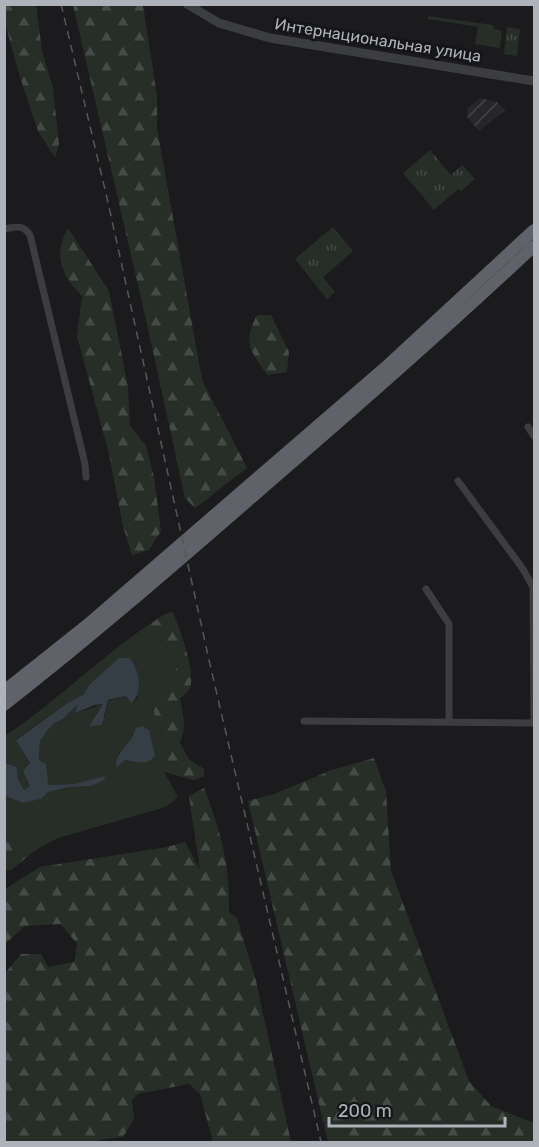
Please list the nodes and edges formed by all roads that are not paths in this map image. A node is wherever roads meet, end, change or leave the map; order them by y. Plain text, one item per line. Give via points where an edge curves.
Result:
1 (187, 4) edge
2 (534, 81) edge
3 (4, 229) edge
4 (534, 230) edge
5 (534, 246) edge
6 (528, 427) dead end
7 (534, 436) edge
8 (86, 477) dead end
9 (458, 481) dead end
10 (210, 526) junction
11 (152, 576) junction
12 (533, 579) edge
13 (426, 590) dead end
14 (4, 691) edge
15 (4, 705) edge
16 (304, 721) dead end
17 (449, 723) junction
18 (534, 723) edge

1 - 2 street, Интернациональная улица via 219,23 270,38
3 - 8 street via 19,226 30,235
4 - 10 highway
5 - 10 highway via 394,374
6 - 7 street
9 - 12 street
10 - 11 highway
11 - 14 highway
11 - 15 highway
12 - 18 street
13 - 17 street via 448,624
16 - 17 street
17 - 18 street

